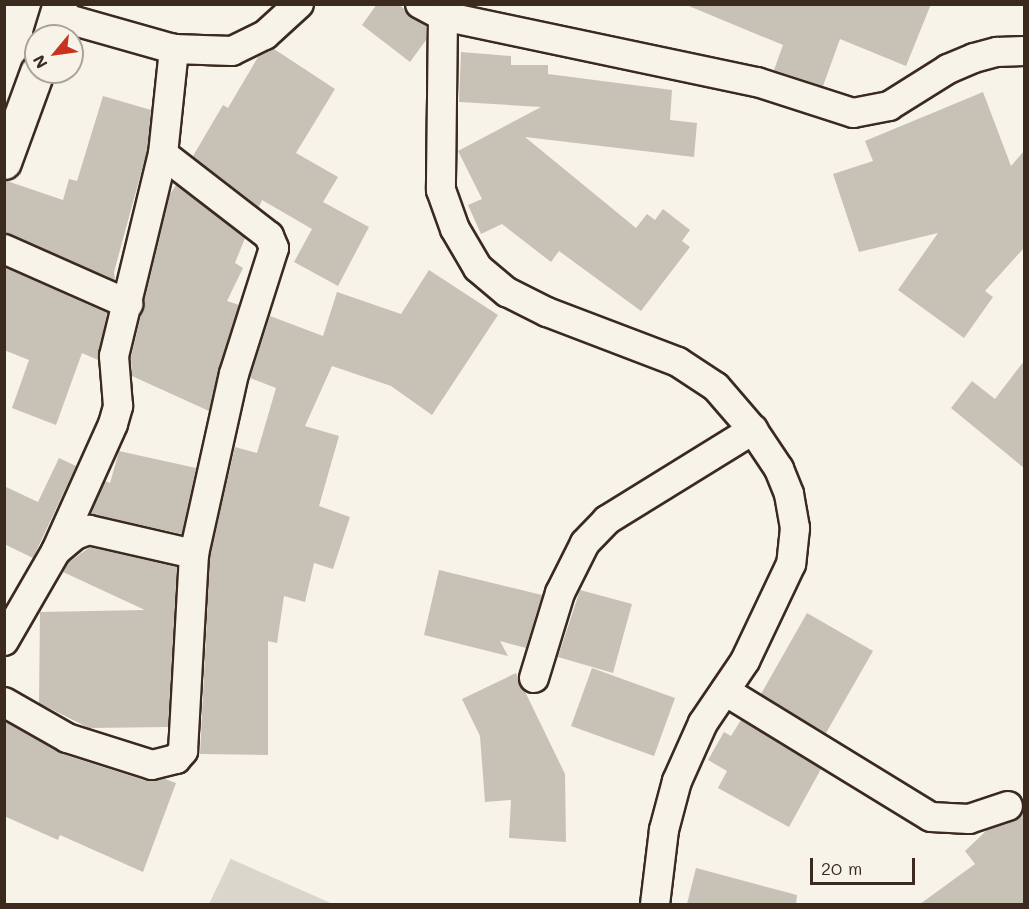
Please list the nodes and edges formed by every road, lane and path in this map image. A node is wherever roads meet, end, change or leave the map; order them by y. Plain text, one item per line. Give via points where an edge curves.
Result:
1 (299, 4) edge
2 (432, 10) edge
3 (55, 19) edge
4 (174, 50) junction
5 (1024, 51) edge
6 (33, 84) edge
7 (163, 154) junction
8 (4, 162) edge
9 (4, 249) edge
10 (128, 304) junction
11 (753, 430) junction
12 (56, 551) junction
13 (194, 554) junction
14 (4, 641) edge
15 (534, 678) dead end
16 (725, 691) junction
17 (4, 702) edge
18 (1008, 806) dead end
19 (655, 904) edge

1 - 4 street via 248,45 232,51
2 - 5 street via 757,82 853,112 889,106 948,69 974,58
2 - 11 street via 441,190 455,229 478,268 507,292 547,312 678,362 716,387
3 - 4 street
4 - 7 street
6 - 8 highway
7 - 10 street
7 - 13 street via 269,236 274,248 234,374
9 - 10 street
10 - 12 street via 114,356 118,406 113,424
11 - 15 street via 607,520 585,543 560,592
11 - 16 street via 779,469 789,494 795,528 791,564 745,661
12 - 13 street via 75,535 89,530
12 - 14 street
13 - 17 street via 185,661 185,738 183,751 176,759 152,765 67,738
16 - 18 street via 931,817 969,819
16 - 19 street via 703,723 677,781 664,830

